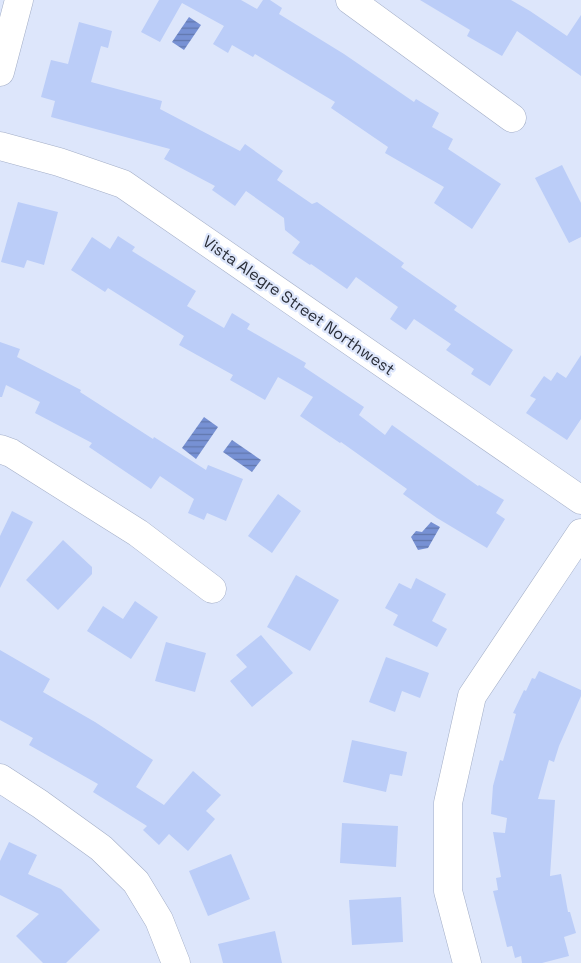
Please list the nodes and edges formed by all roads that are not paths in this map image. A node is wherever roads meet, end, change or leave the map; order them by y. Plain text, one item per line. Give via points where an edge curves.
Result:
1 (20, 0) edge
2 (350, 0) edge
3 (0, 72) edge
4 (512, 118) dead end
5 (0, 146) edge
6 (0, 449) edge
7 (581, 500) edge
8 (581, 533) edge
9 (212, 589) dead end
10 (0, 778) edge
11 (176, 963) edge
12 (467, 963) edge

1 - 3 street
2 - 4 street
5 - 7 street, Vista Alegre Street Northwest via 122,184
6 - 9 street via 138,533
8 - 12 street via 472,696 448,803 448,891
10 - 11 street via 101,848 136,882 159,920

